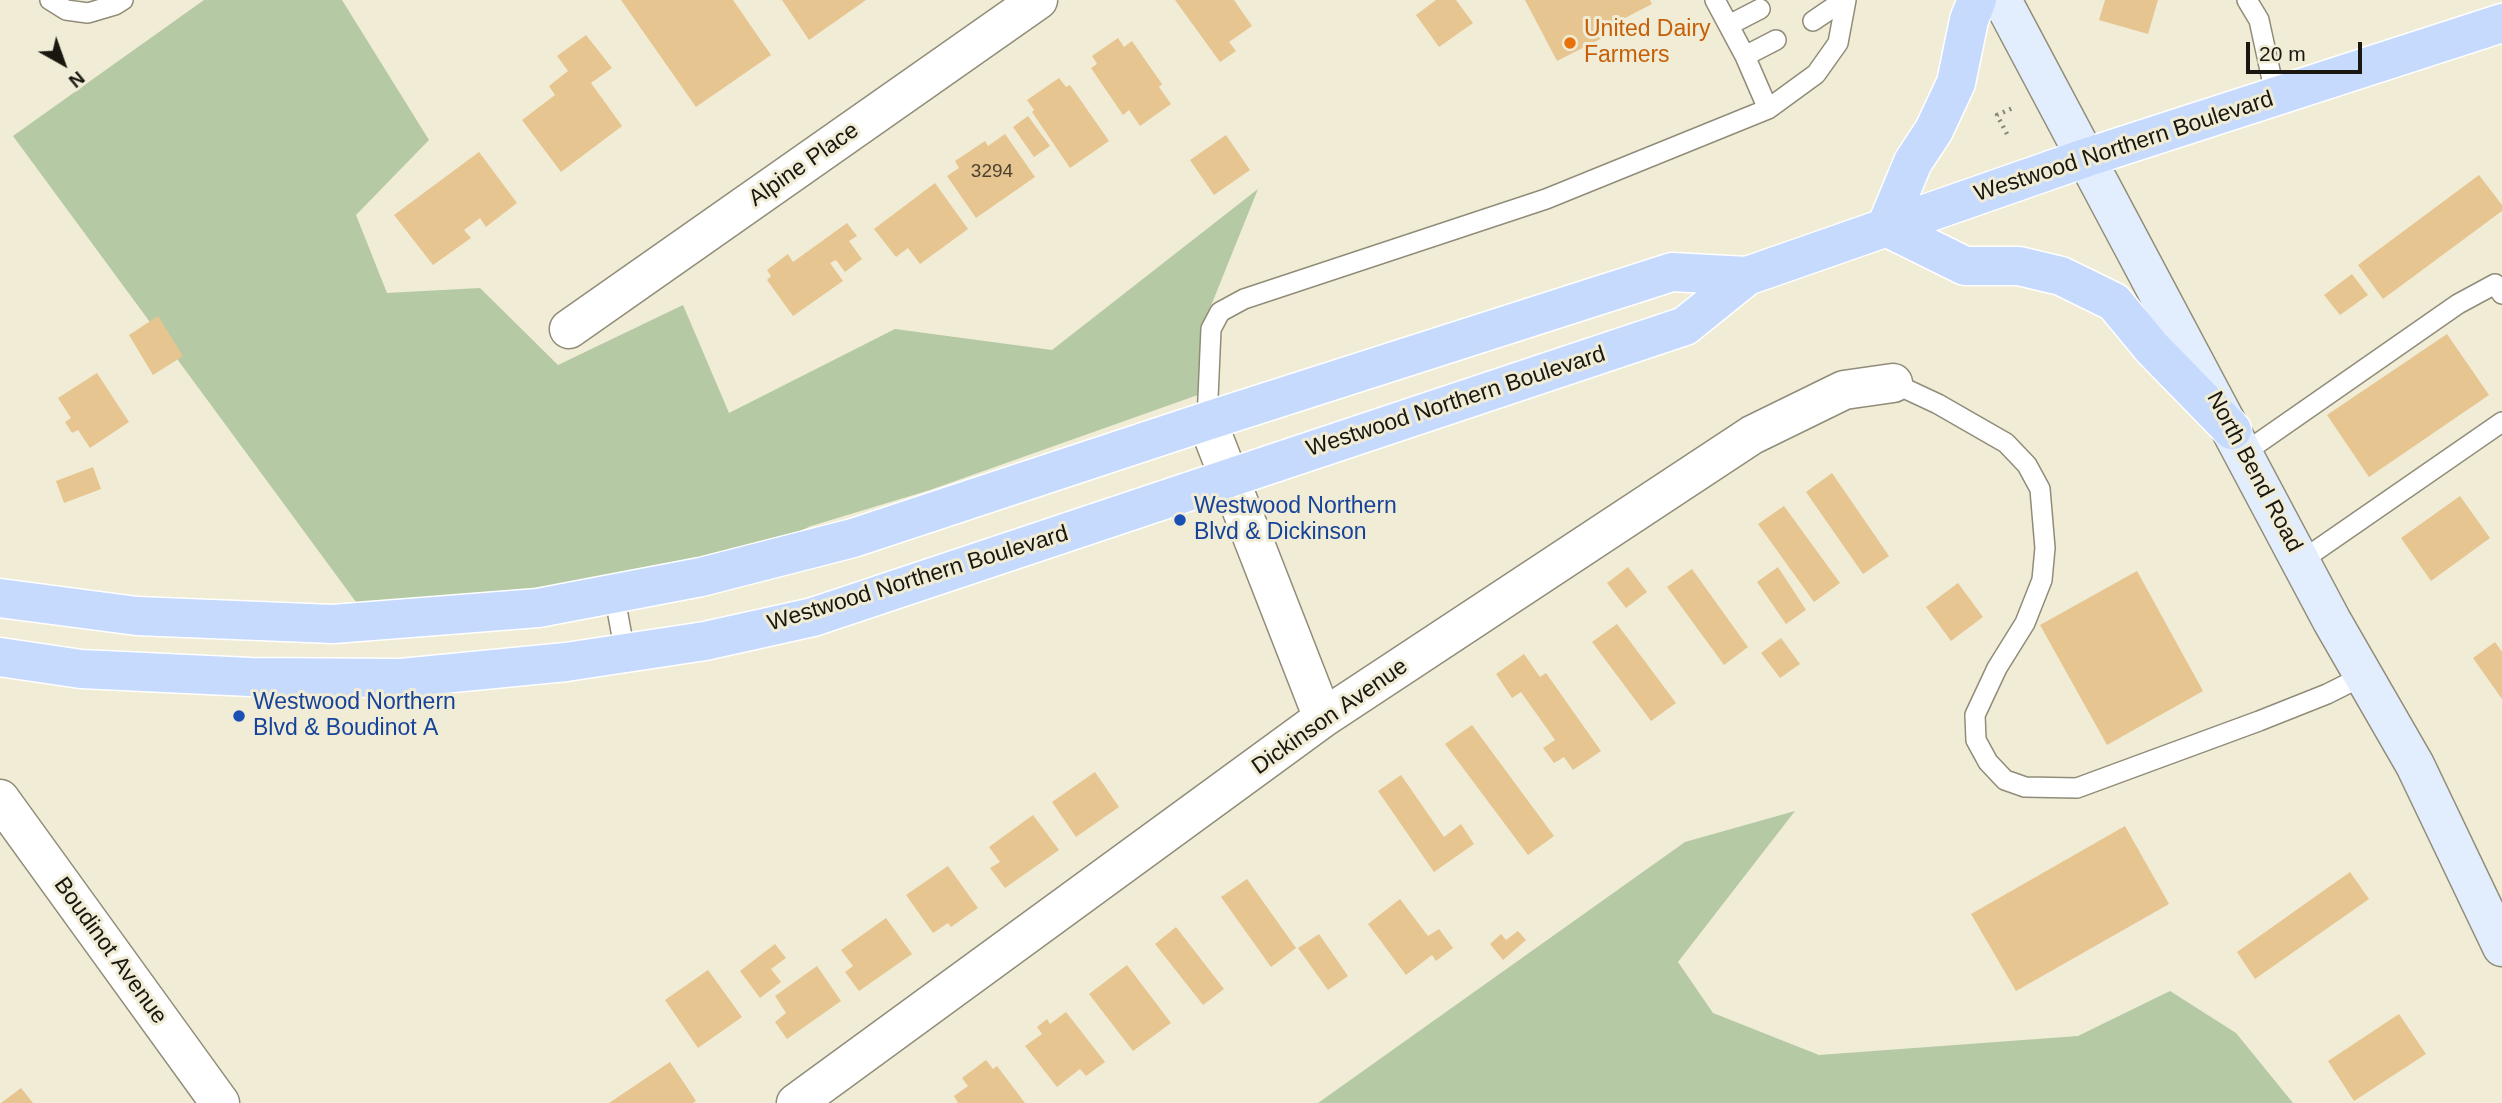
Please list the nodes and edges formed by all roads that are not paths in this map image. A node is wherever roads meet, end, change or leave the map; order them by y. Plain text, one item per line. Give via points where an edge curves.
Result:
1 (50, 0) edge
2 (123, 0) edge
3 (1038, 0) edge
4 (1715, 0) edge
5 (1845, 0) edge
6 (1977, 0) edge
7 (2002, 0) edge
8 (2247, 0) edge
9 (1760, 9) dead end
10 (1813, 21) dead end
11 (2502, 23) edge
12 (1729, 25) junction
13 (1776, 40) dead end
14 (1745, 56) junction
15 (2276, 98) junction
16 (1768, 109) junction
17 (2085, 158) junction
18 (1886, 227) junction
19 (1747, 276) junction
20 (2502, 294) edge
21 (569, 329) dead end
22 (1893, 383) joint
23 (1207, 421) junction
24 (2502, 422) edge
25 (2238, 442) junction
26 (1229, 479) junction
27 (2301, 561) junction
28 (614, 593) junction
29 (0, 598) edge
30 (625, 653) junction
31 (0, 657) edge
32 (2363, 676) junction
33 (1323, 718) junction
34 (0, 799) edge
35 (2502, 947) edge
36 (220, 1103) edge
37 (796, 1103) edge

1 - 2 lane via 66,10 88,13
3 - 21 street, Alpine Place
4 - 12 lane
5 - 10 lane
5 - 16 lane via 1838,43 1816,74
6 - 18 main road via 1955,83 1934,130 1913,162
7 - 17 main road, North Bend Road
8 - 15 lane via 2259,20
9 - 12 lane
11 - 15 main road, Westwood Northern Boulevard
12 - 14 lane
13 - 14 lane
14 - 16 lane
15 - 17 main road, Westwood Northern Boulevard
16 - 23 lane via 1546,199 1244,299 1220,312 1211,329
17 - 18 main road, Westwood Northern Boulevard
17 - 25 main road, North Bend Road
18 - 19 main road, Westwood Northern Boulevard
18 - 25 main road via 1965,267 2019,266 2061,276 2114,303
19 - 23 main road, Westwood Northern Boulevard via 1672,272
19 - 26 main road, Westwood Northern Boulevard via 1685,326
20 - 25 lane via 2496,284 2458,304
22 - 32 lane via 2006,443 2027,465 2040,489 2045,548 2042,580 2025,623 1975,715 1976,740 2005,780 2025,787 2077,788 2259,722
22 - 33 street, Dickinson Avenue via 1844,390 1752,435
23 - 26 street
23 - 28 main road, Westwood Northern Boulevard via 853,538 701,577
24 - 27 lane
25 - 27 main road, North Bend Road
26 - 30 main road, Westwood Northern Boulevard via 813,617
26 - 33 street
27 - 32 main road, North Bend Road
28 - 29 main road, Westwood Northern Boulevard via 538,608 333,624 137,616
28 - 30 lane
30 - 31 main road, Westwood Northern Boulevard via 401,678 80,669
32 - 35 main road, North Bend Road via 2415,765
33 - 37 street, Dickinson Avenue
34 - 36 street, Boudinot Avenue

